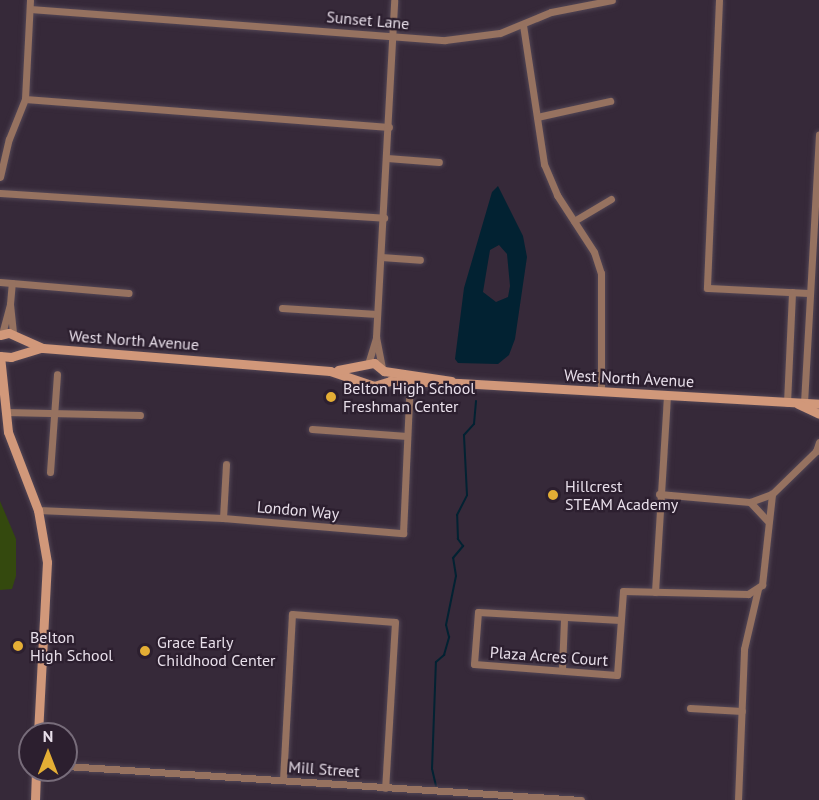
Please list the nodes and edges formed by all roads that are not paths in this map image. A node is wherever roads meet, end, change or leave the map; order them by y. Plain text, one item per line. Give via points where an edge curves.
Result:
1 (30, 0) edge
2 (394, 0) edge
3 (612, 0) edge
4 (719, 0) edge
5 (30, 9) junction
6 (522, 25) junction
7 (393, 34) junction
8 (25, 99) junction
9 (610, 101) dead end
10 (537, 117) junction
11 (389, 126) junction
12 (819, 134) edge
13 (387, 158) junction
14 (439, 162) dead end
15 (0, 177) edge
16 (0, 193) edge
17 (611, 199) dead end
18 (384, 218) junction
19 (574, 221) junction
20 (381, 257) junction
21 (420, 260) dead end
22 (0, 282) edge
23 (12, 283) junction
24 (129, 292) dead end
25 (792, 292) junction
26 (810, 293) junction
27 (10, 304) junction
28 (282, 308) dead end
29 (377, 314) junction
30 (1, 335) edge
31 (376, 337) junction
32 (16, 338) junction
33 (43, 348) junction
34 (14, 355) junction
35 (0, 356) edge
36 (368, 364) junction
37 (383, 369) junction
38 (330, 371) junction
39 (57, 374) dead end
40 (410, 381) junction
41 (364, 382) junction
42 (381, 383) junction
43 (459, 383) junction
44 (4, 384) junction
45 (601, 390) junction
46 (667, 395) junction
47 (787, 403) junction
48 (801, 403) junction
49 (819, 404) edge
50 (54, 410) junction
51 (5, 412) junction
52 (819, 414) edge
53 (140, 415) dead end
54 (312, 429) dead end
55 (407, 436) junction
56 (819, 442) edge
57 (817, 449) edge
58 (226, 464) dead end
59 (50, 472) dead end
60 (659, 494) junction
61 (772, 494) junction
62 (750, 502) junction
63 (38, 510) junction
64 (223, 518) junction
65 (766, 520) junction
66 (758, 589) junction
67 (655, 592) junction
68 (564, 619) junction
69 (620, 620) junction
70 (562, 669) junction
71 (690, 708) dead end
72 (742, 711) junction
73 (39, 722) edge
74 (78, 767) edge
75 (283, 780) junction
76 (36, 782) edge
77 (385, 788) junction
78 (35, 800) edge
79 (581, 800) edge
80 (738, 800) edge

1 - 5 street
2 - 7 street
3 - 6 street, Sunset Lane via 551,12
4 - 25 street via 707,288
5 - 7 street, Sunset Lane
5 - 8 street
6 - 7 street, Sunset Lane via 463,39
6 - 10 street
7 - 11 street
8 - 11 street
8 - 15 street via 9,139
9 - 10 street
10 - 19 street via 540,151 549,180
11 - 13 street
12 - 26 street
13 - 14 street
13 - 18 street
16 - 18 street
17 - 19 street
18 - 20 street
19 - 45 street via 594,252 601,273
20 - 21 street
20 - 29 street
22 - 23 street
23 - 24 street
23 - 27 street
25 - 26 street
25 - 47 street
26 - 48 street
27 - 30 street
27 - 32 street
28 - 29 street
29 - 31 street
30 - 32 main road, West North Avenue
31 - 36 street
31 - 37 street
32 - 33 main road, West North Avenue
32 - 34 main road
33 - 34 main road, West North Avenue
33 - 38 main road, West North Avenue
34 - 35 main road, West North Avenue
34 - 44 main road
35 - 44 main road
36 - 37 main road, West North Avenue
36 - 38 main road, West North Avenue
36 - 41 main road via 362,374
37 - 42 main road
37 - 43 main road, West North Avenue
38 - 41 main road, West North Avenue
39 - 50 street
40 - 42 main road, West North Avenue
40 - 43 main road, West North Avenue
40 - 55 street, London Way
41 - 42 main road, West North Avenue via 374,386
43 - 45 main road, West North Avenue
44 - 51 main road
45 - 46 main road, West North Avenue
46 - 47 main road, West North Avenue
46 - 60 street
47 - 48 main road, West North Avenue
48 - 49 main road, West North Avenue
48 - 52 main road, West North Avenue
50 - 51 street
50 - 53 street
50 - 59 street
51 - 63 main road via 16,459
54 - 55 street
55 - 64 street, London Way via 403,533
56 - 57 street
57 - 61 street
58 - 64 street
60 - 62 street
60 - 67 street
61 - 62 street
61 - 65 street
62 - 65 street
63 - 64 street, London Way
63 - 73 main road via 47,562
65 - 66 street via 765,579
66 - 67 street via 748,594
66 - 72 street via 744,649
67 - 69 street, Plaza Acres Court via 623,591
68 - 69 street, Plaza Acres Court
68 - 70 street
68 - 70 street, Plaza Acres Court via 478,612 474,664
69 - 70 street, Plaza Acres Court via 617,675
71 - 72 street
72 - 80 street
74 - 75 street, Mill Street
75 - 77 street, Mill Street
75 - 77 street via 292,615 395,622
76 - 78 main road
77 - 79 street, Mill Street

